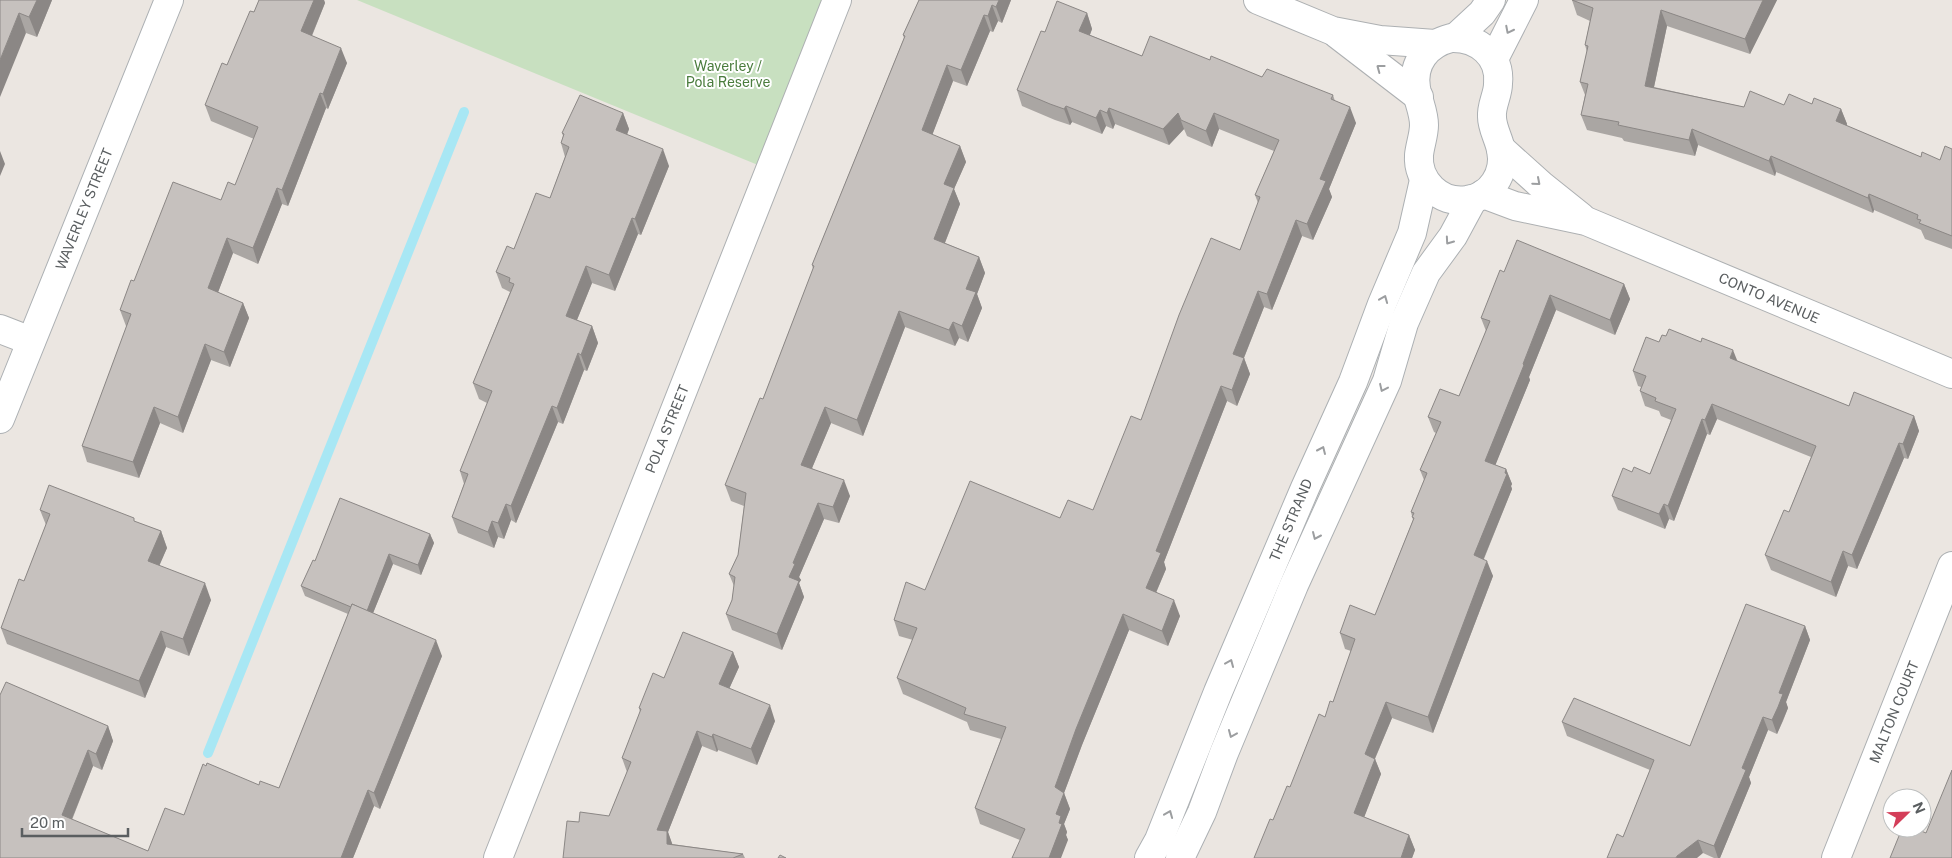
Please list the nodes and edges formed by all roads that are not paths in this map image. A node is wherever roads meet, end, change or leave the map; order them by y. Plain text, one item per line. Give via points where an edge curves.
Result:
1 (169, 0) edge
2 (837, 0) edge
3 (1258, 0) edge
4 (1491, 0) edge
5 (1524, 0) edge
6 (1333, 31) junction
7 (1445, 41) junction
8 (1494, 60) junction
9 (1419, 97) junction
10 (1501, 149) junction
11 (1424, 180) junction
12 (1478, 196) junction
13 (1586, 221) junction
14 (0, 329) edge
15 (31, 341) junction
16 (1952, 374) edge
17 (0, 418) edge
18 (1952, 566) edge
19 (498, 858) edge
20 (1149, 858) edge
21 (1180, 858) edge
22 (1836, 858) edge

1 - 15 street, WAVERLEY STREET
2 - 19 street, POLA STREET
3 - 6 street
4 - 7 street via 1482,13
5 -> 8 street
6 - 7 street via 1380,40
9 -> 6 street
7 - 8 street via 1468,39 1476,42
7 - 9 street via 1423,55 1416,71
8 - 10 street via 1498,85 1492,118
9 - 11 street via 1424,127 1419,163
10 - 12 street, THE STRAND via 1502,166 1496,182
10 -> 13 street, CONTO AVENUE
11 - 12 street via 1442,197 1459,201
20 -> 11 street, THE STRAND via 1353,382 1412,233
12 - 13 street, CONTO AVENUE
12 -> 21 street, THE STRAND via 1426,274 1404,323 1386,380 1294,585 1202,812
13 - 16 street, CONTO AVENUE
14 - 15 street
15 - 17 street, WAVERLEY STREET
18 - 22 street, MALTON COURT

